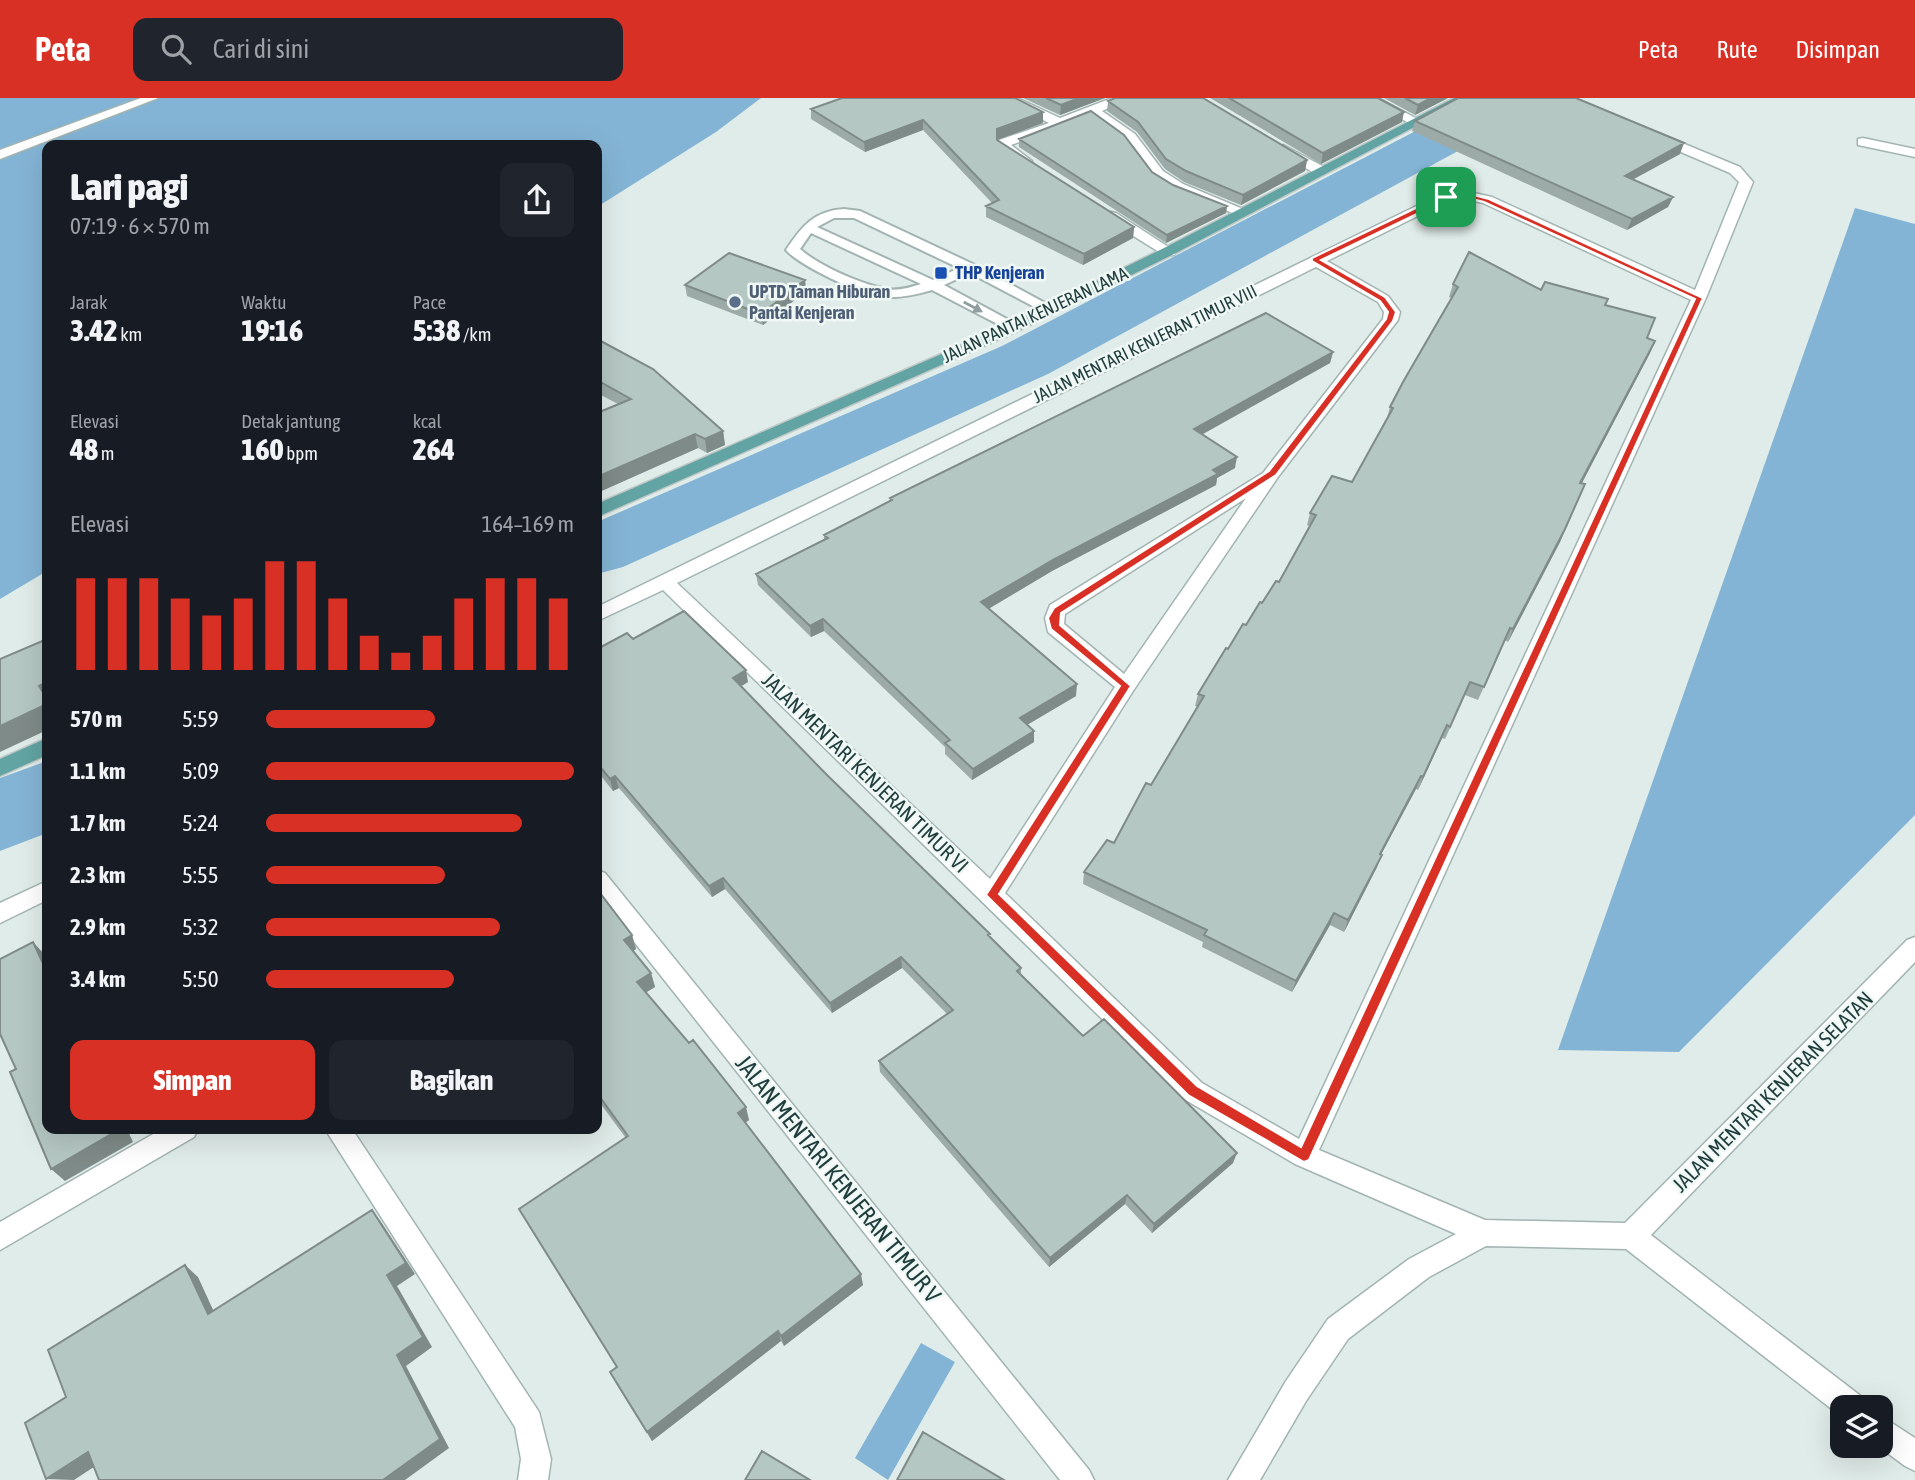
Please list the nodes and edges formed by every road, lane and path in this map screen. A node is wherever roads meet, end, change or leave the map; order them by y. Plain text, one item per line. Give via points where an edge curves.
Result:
1 (152, 98) edge
2 (1007, 98) edge
3 (1123, 98) edge
4 (1368, 98) edge
5 (1463, 98) edge
6 (1092, 110) junction
7 (1418, 122) junction
8 (1060, 123) junction
9 (1636, 128) edge
10 (1271, 142) edge
11 (1863, 142) dead end
12 (1915, 153) edge
13 (0, 156) edge
14 (1040, 171) edge
15 (1321, 171) junction
16 (1103, 211) edge
17 (1243, 212) junction
18 (808, 227) junction
19 (1169, 252) junction
20 (1315, 260) junction
21 (970, 268) junction
22 (933, 285) junction
23 (1699, 298) junction
24 (1051, 310) junction
25 (1013, 328) junction
26 (1272, 473) junction
27 (602, 508) edge
28 (664, 581) junction
29 (602, 612) edge
30 (1126, 686) junction
31 (42, 748) edge
32 (0, 768) edge
33 (602, 885) edge
34 (42, 893) edge
35 (992, 895) junction
36 (0, 914) edge
37 (1915, 947) edge
38 (176, 1134) edge
39 (341, 1134) edge
40 (1304, 1156) junction
41 (1484, 1233) junction
42 (1631, 1236) junction
43 (0, 1237) edge
44 (1836, 1395) edge
45 (1893, 1439) edge
46 (1915, 1456) edge
47 (533, 1480) edge
48 (1079, 1480) edge
49 (1243, 1480) edge

1 - 13 street
2 - 8 street
3 - 6 street
4 - 7 street
5 - 7 main road, JALAN PANTAI KENJERAN LAMA
6 - 8 street
6 - 17 street via 1130,137 1158,174 1178,187
7 - 15 main road, JALAN PANTAI KENJERAN LAMA
8 - 14 street via 1004,143
9 - 23 street via 1735,170 1746,182
10 - 15 street
11 - 12 street
15 - 17 main road, JALAN PANTAI KENJERAN LAMA
16 - 19 street
17 - 19 main road, JALAN PANTAI KENJERAN LAMA
18 - 21 lane via 836,212 856,214
18 - 22 lane
18 - 22 lane via 793,250 808,263 881,293 907,293
19 - 24 main road, JALAN PANTAI KENJERAN LAMA
20 - 23 street, JALAN MENTARI KENJERAN TIMUR VIII via 1461,194 1487,200
20 - 26 street via 1382,299 1392,312
20 - 28 street, JALAN MENTARI KENJERAN TIMUR VIII
21 - 22 lane
21 - 24 lane
22 -> 25 lane
23 - 40 street
24 - 25 main road, JALAN PANTAI KENJERAN LAMA
25 - 27 main road, JALAN PANTAI KENJERAN LAMA
26 - 30 street
26 - 30 street via 1057,610 1055,627
28 - 29 street, JALAN MENTARI KENJERAN TIMUR VIII
28 - 35 street, JALAN MENTARI KENJERAN TIMUR VI
30 - 35 street
31 - 32 main road
33 - 48 street, JALAN MENTARI KENJERAN TIMUR V
34 - 36 street
35 - 40 street, JALAN MENTARI KENJERAN TIMUR VI via 1193,1091
37 - 42 street, JALAN MENTARI KENJERAN SELATAN
38 - 43 street
39 - 47 street via 529,1422 536,1460
40 - 41 street, JALAN MENTARI KENJERAN TIMUR VI
41 - 42 street
41 - 49 street via 1419,1268 1338,1329
42 - 44 street
45 - 46 street

